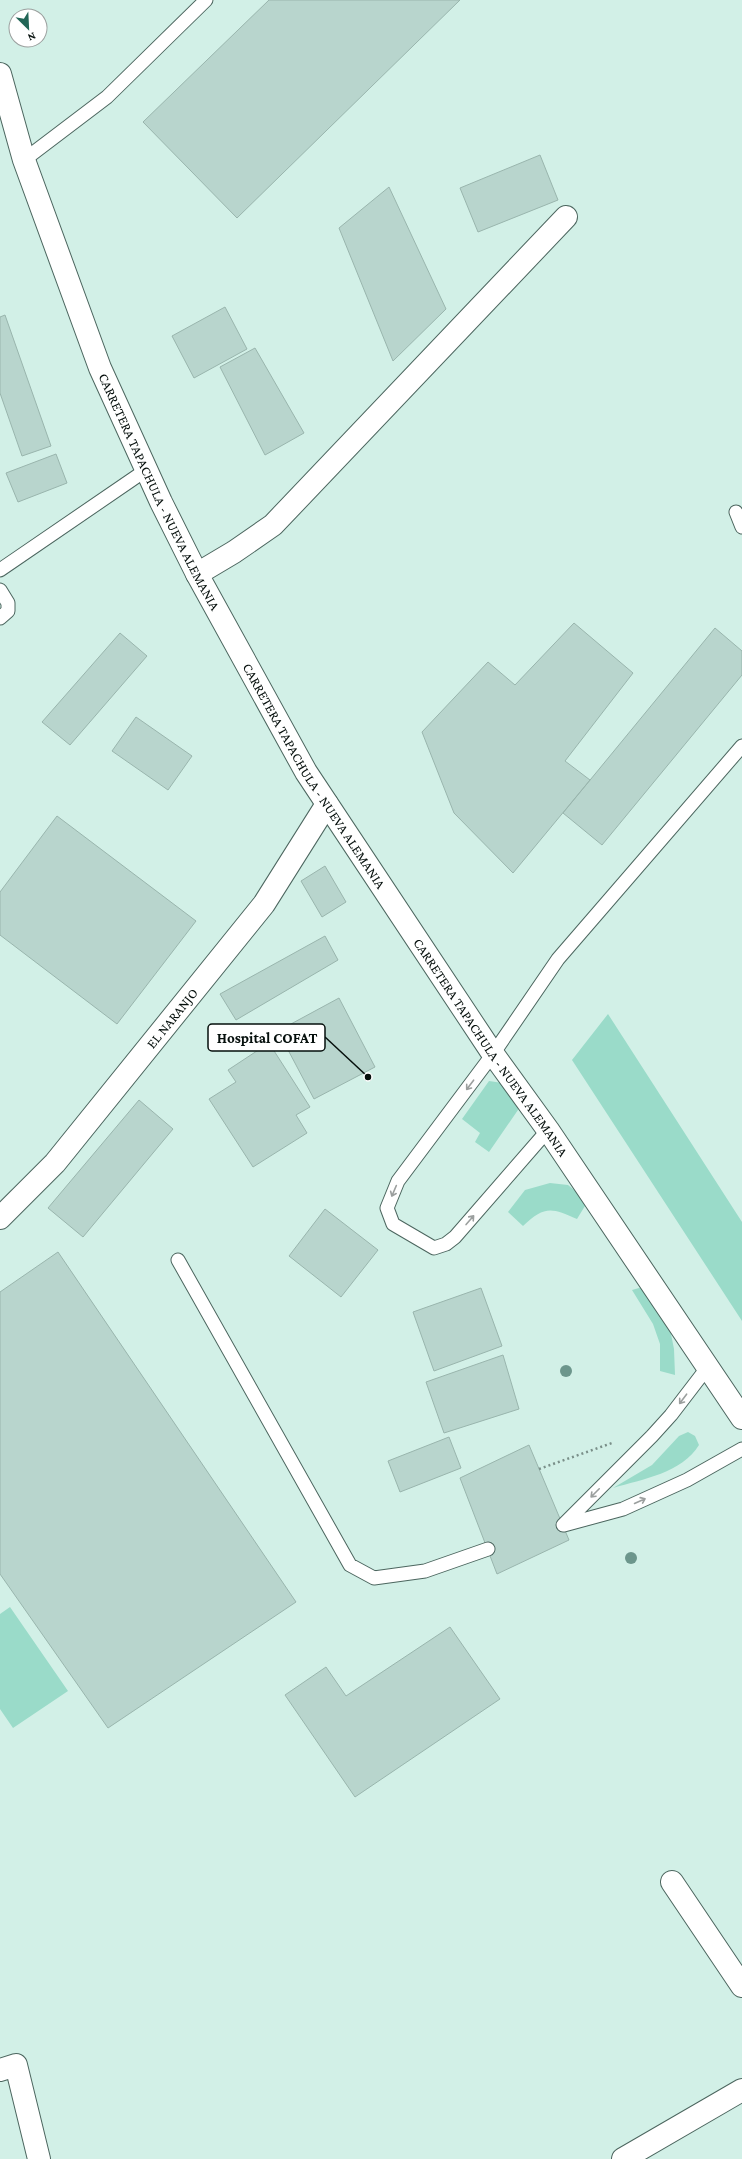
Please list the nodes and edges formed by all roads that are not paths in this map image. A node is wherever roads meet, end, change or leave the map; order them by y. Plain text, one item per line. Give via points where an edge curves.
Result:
1 (206, 0) edge
2 (2, 88) edge
3 (24, 160) junction
4 (566, 217) dead end
5 (146, 470) junction
6 (736, 512) dead end
7 (742, 527) edge
8 (0, 570) edge
9 (197, 574) junction
10 (0, 590) edge
11 (0, 618) edge
12 (742, 746) edge
13 (327, 804) junction
14 (494, 1054) junction
15 (548, 1130) junction
16 (0, 1218) edge
17 (178, 1260) dead end
18 (707, 1368) junction
19 (742, 1418) edge
20 (742, 1449) edge
21 (488, 1549) dead end
22 (672, 1882) dead end
23 (742, 1986) edge
24 (0, 2070) edge
25 (742, 2090) edge
26 (39, 2159) edge
27 (623, 2159) edge

1 - 3 lane via 107,97
2 - 3 main road, CARRETERA TAPACHULA - NUEVA ALEMANIA
3 - 5 main road, CARRETERA TAPACHULA - NUEVA ALEMANIA via 100,368
4 - 9 main road via 273,525
5 - 8 lane
5 - 9 main road, CARRETERA TAPACHULA - NUEVA ALEMANIA
6 - 7 lane
9 - 13 main road, CARRETERA TAPACHULA - NUEVA ALEMANIA via 306,772
10 - 11 lane via 8,603 8,611
12 - 14 lane via 558,959
13 - 14 main road, CARRETERA TAPACHULA - NUEVA ALEMANIA
13 - 16 main road, EL NARANJO via 259,910 55,1163
14 - 15 main road, CARRETERA TAPACHULA - NUEVA ALEMANIA
14 -> 15 lane via 398,1181 387,1208 394,1224 434,1248 446,1244 455,1237
15 - 18 main road, CARRETERA TAPACHULA - NUEVA ALEMANIA
17 - 21 lane via 350,1565 374,1578 425,1571
18 - 19 main road, CARRETERA TAPACHULA - NUEVA ALEMANIA
18 -> 20 lane via 672,1415 563,1525 623,1509 687,1480
22 - 23 main road
24 - 26 main road via 16,2065
25 - 27 main road

